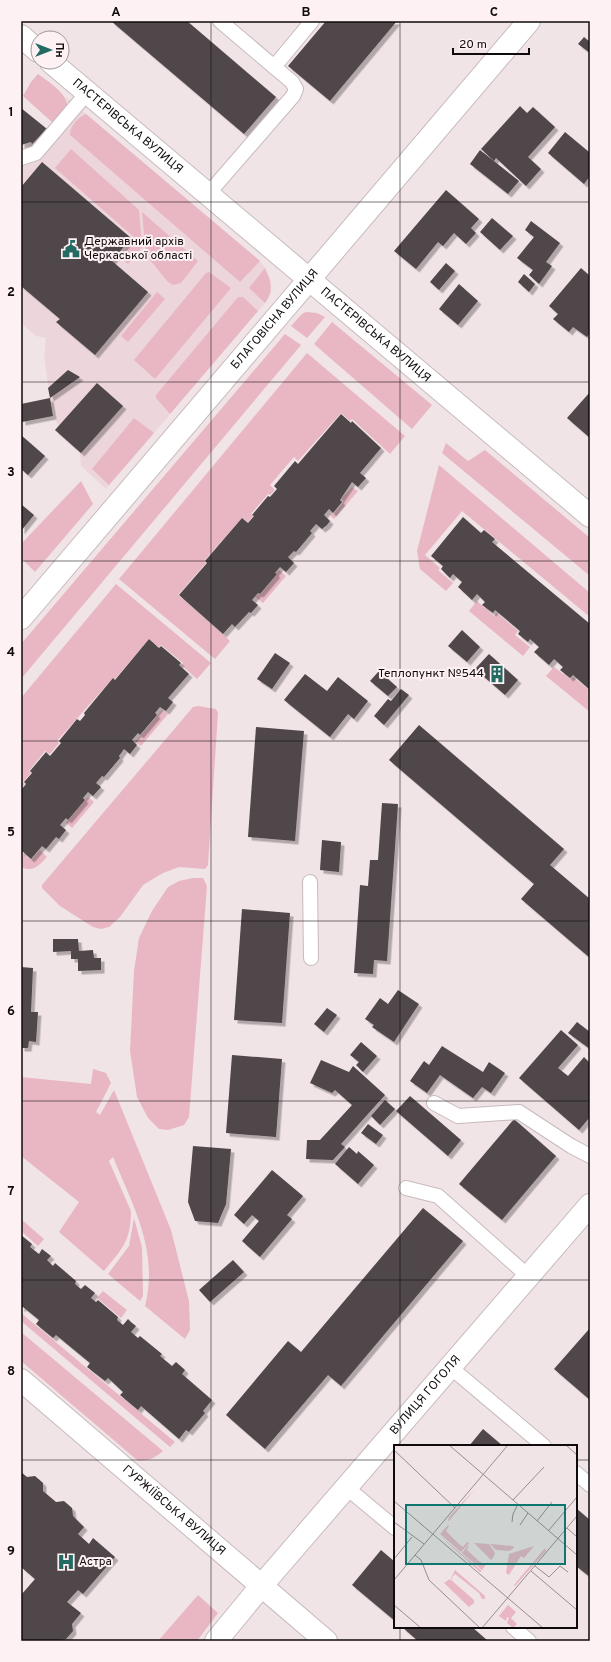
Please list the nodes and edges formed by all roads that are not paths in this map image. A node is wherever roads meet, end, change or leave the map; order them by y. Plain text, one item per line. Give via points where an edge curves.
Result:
1 (220, 21) edge
2 (312, 21) edge
3 (529, 21) edge
4 (21, 36) edge
5 (30, 43) edge
6 (274, 67) junction
7 (61, 70) edge
8 (87, 93) junction
9 (21, 158) edge
10 (208, 194) junction
11 (309, 279) junction
12 (588, 510) edge
13 (21, 618) edge
14 (310, 882) dead end
15 (311, 958) dead end
16 (434, 1103) dead end
17 (590, 1156) edge
18 (406, 1188) dead end
19 (590, 1205) edge
20 (529, 1277) junction
21 (450, 1367) junction
22 (21, 1380) edge
23 (543, 1445) edge
24 (577, 1474) edge
25 (590, 1485) edge
26 (347, 1488) junction
27 (394, 1527) edge
28 (262, 1585) junction
29 (514, 1628) edge
30 (216, 1641) edge
31 (326, 1641) edge
32 (529, 1641) edge

1 - 6 lane
2 - 6 lane
3 - 11 main road, БЛАГОВІСНА ВУЛИЦЯ
4 - 5 main road
6 - 10 lane via 292,82 296,89 293,96
7 - 8 main road, ПАСТЕРІВСЬКА ВУЛИЦЯ
8 - 9 lane via 36,153
8 - 10 main road, ПАСТЕРІВСЬКА ВУЛИЦЯ
10 - 11 main road, ПАСТЕРІВСЬКА ВУЛИЦЯ
11 - 12 main road, ПАСТЕРІВСЬКА ВУЛИЦЯ
11 - 13 main road, БЛАГОВІСНА ВУЛИЦЯ
14 - 15 lane
16 - 17 lane via 458,1116 519,1112
18 - 20 lane via 438,1196
19 - 20 main road, ВУЛИЦЯ ГОГОЛЯ
20 - 21 main road, ВУЛИЦЯ ГОГОЛЯ
21 - 23 lane
21 - 26 main road, ВУЛИЦЯ ГОГОЛЯ
22 - 28 main road, ГУРЖІЇВСЬКА ВУЛИЦЯ
24 - 25 lane
26 - 27 lane
26 - 28 main road, ВУЛИЦЯ ГОГОЛЯ
28 - 30 main road, ВУЛИЦЯ ГОГОЛЯ
28 - 31 main road, ГУРЖІЇВСЬКА ВУЛИЦЯ
29 - 32 lane

